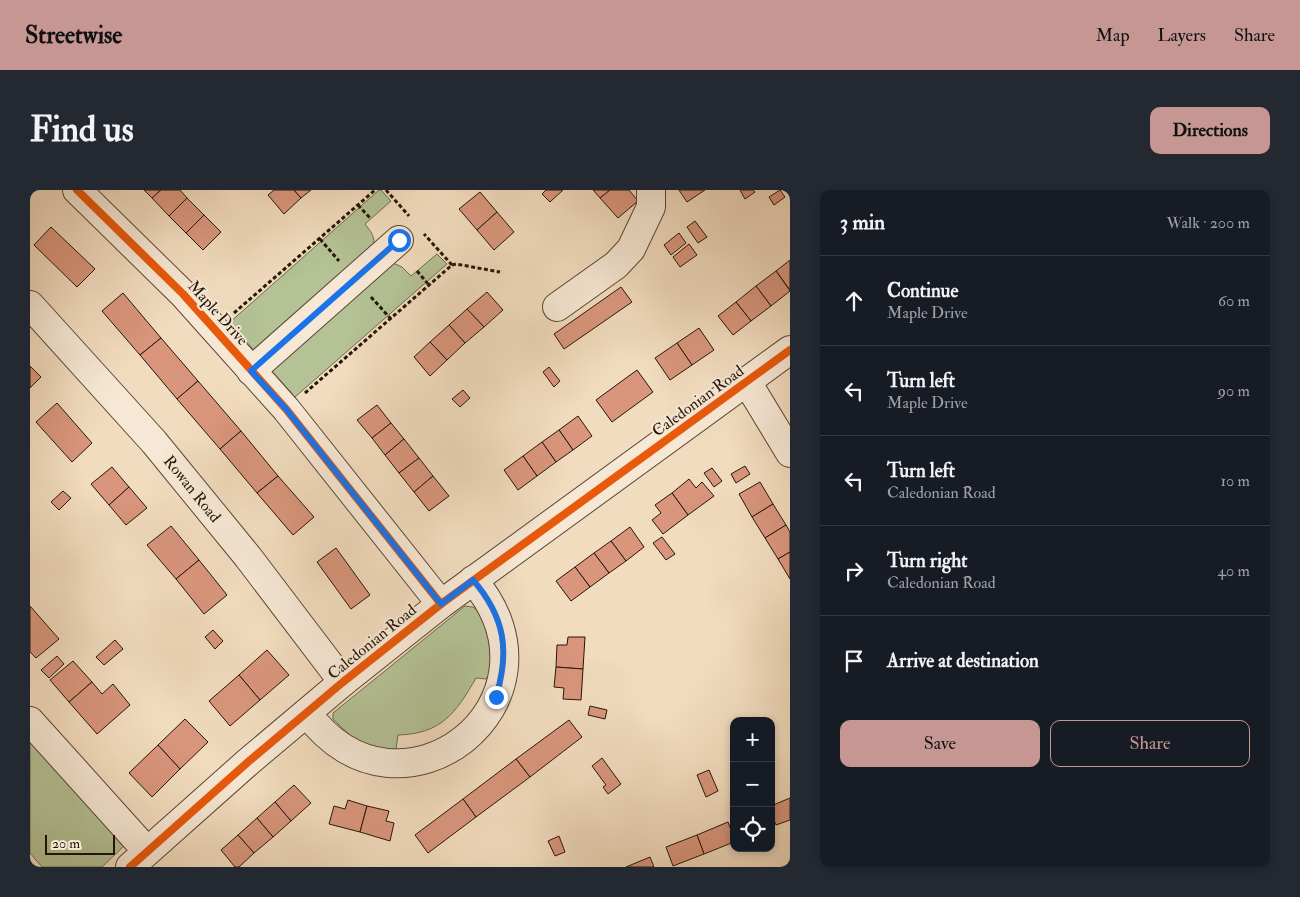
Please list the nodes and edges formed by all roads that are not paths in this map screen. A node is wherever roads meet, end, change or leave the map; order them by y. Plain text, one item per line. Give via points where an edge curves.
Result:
1 (77, 190) edge
2 (651, 190) edge
3 (403, 237) road end
4 (30, 306) edge
5 (558, 308) dead end
6 (790, 350) edge
7 (251, 371) junction
8 (747, 382) junction
9 (790, 453) edge
10 (473, 580) junction
11 (441, 604) junction
12 (342, 682) junction
13 (307, 713) junction
14 (30, 720) edge
15 (139, 859) edge

1 - 7 street, Maple Drive via 182,294
2 - 5 street via 651,207 631,249 616,265
3 - 7 street
4 - 12 street, Rowan Road via 154,442 248,557
6 - 8 street, Caledonian Road
7 - 11 street, Maple Drive via 286,409
8 - 9 street
8 - 10 street, Caledonian Road
10 - 11 street, Caledonian Road
10 - 13 street via 494,610 504,644 504,662 502,680 488,713 464,740 424,760 379,762 345,750 330,740
11 - 12 street, Caledonian Road
12 - 13 street, Caledonian Road
13 - 15 street, Caledonian Road
14 - 15 street, Caledonian Road

